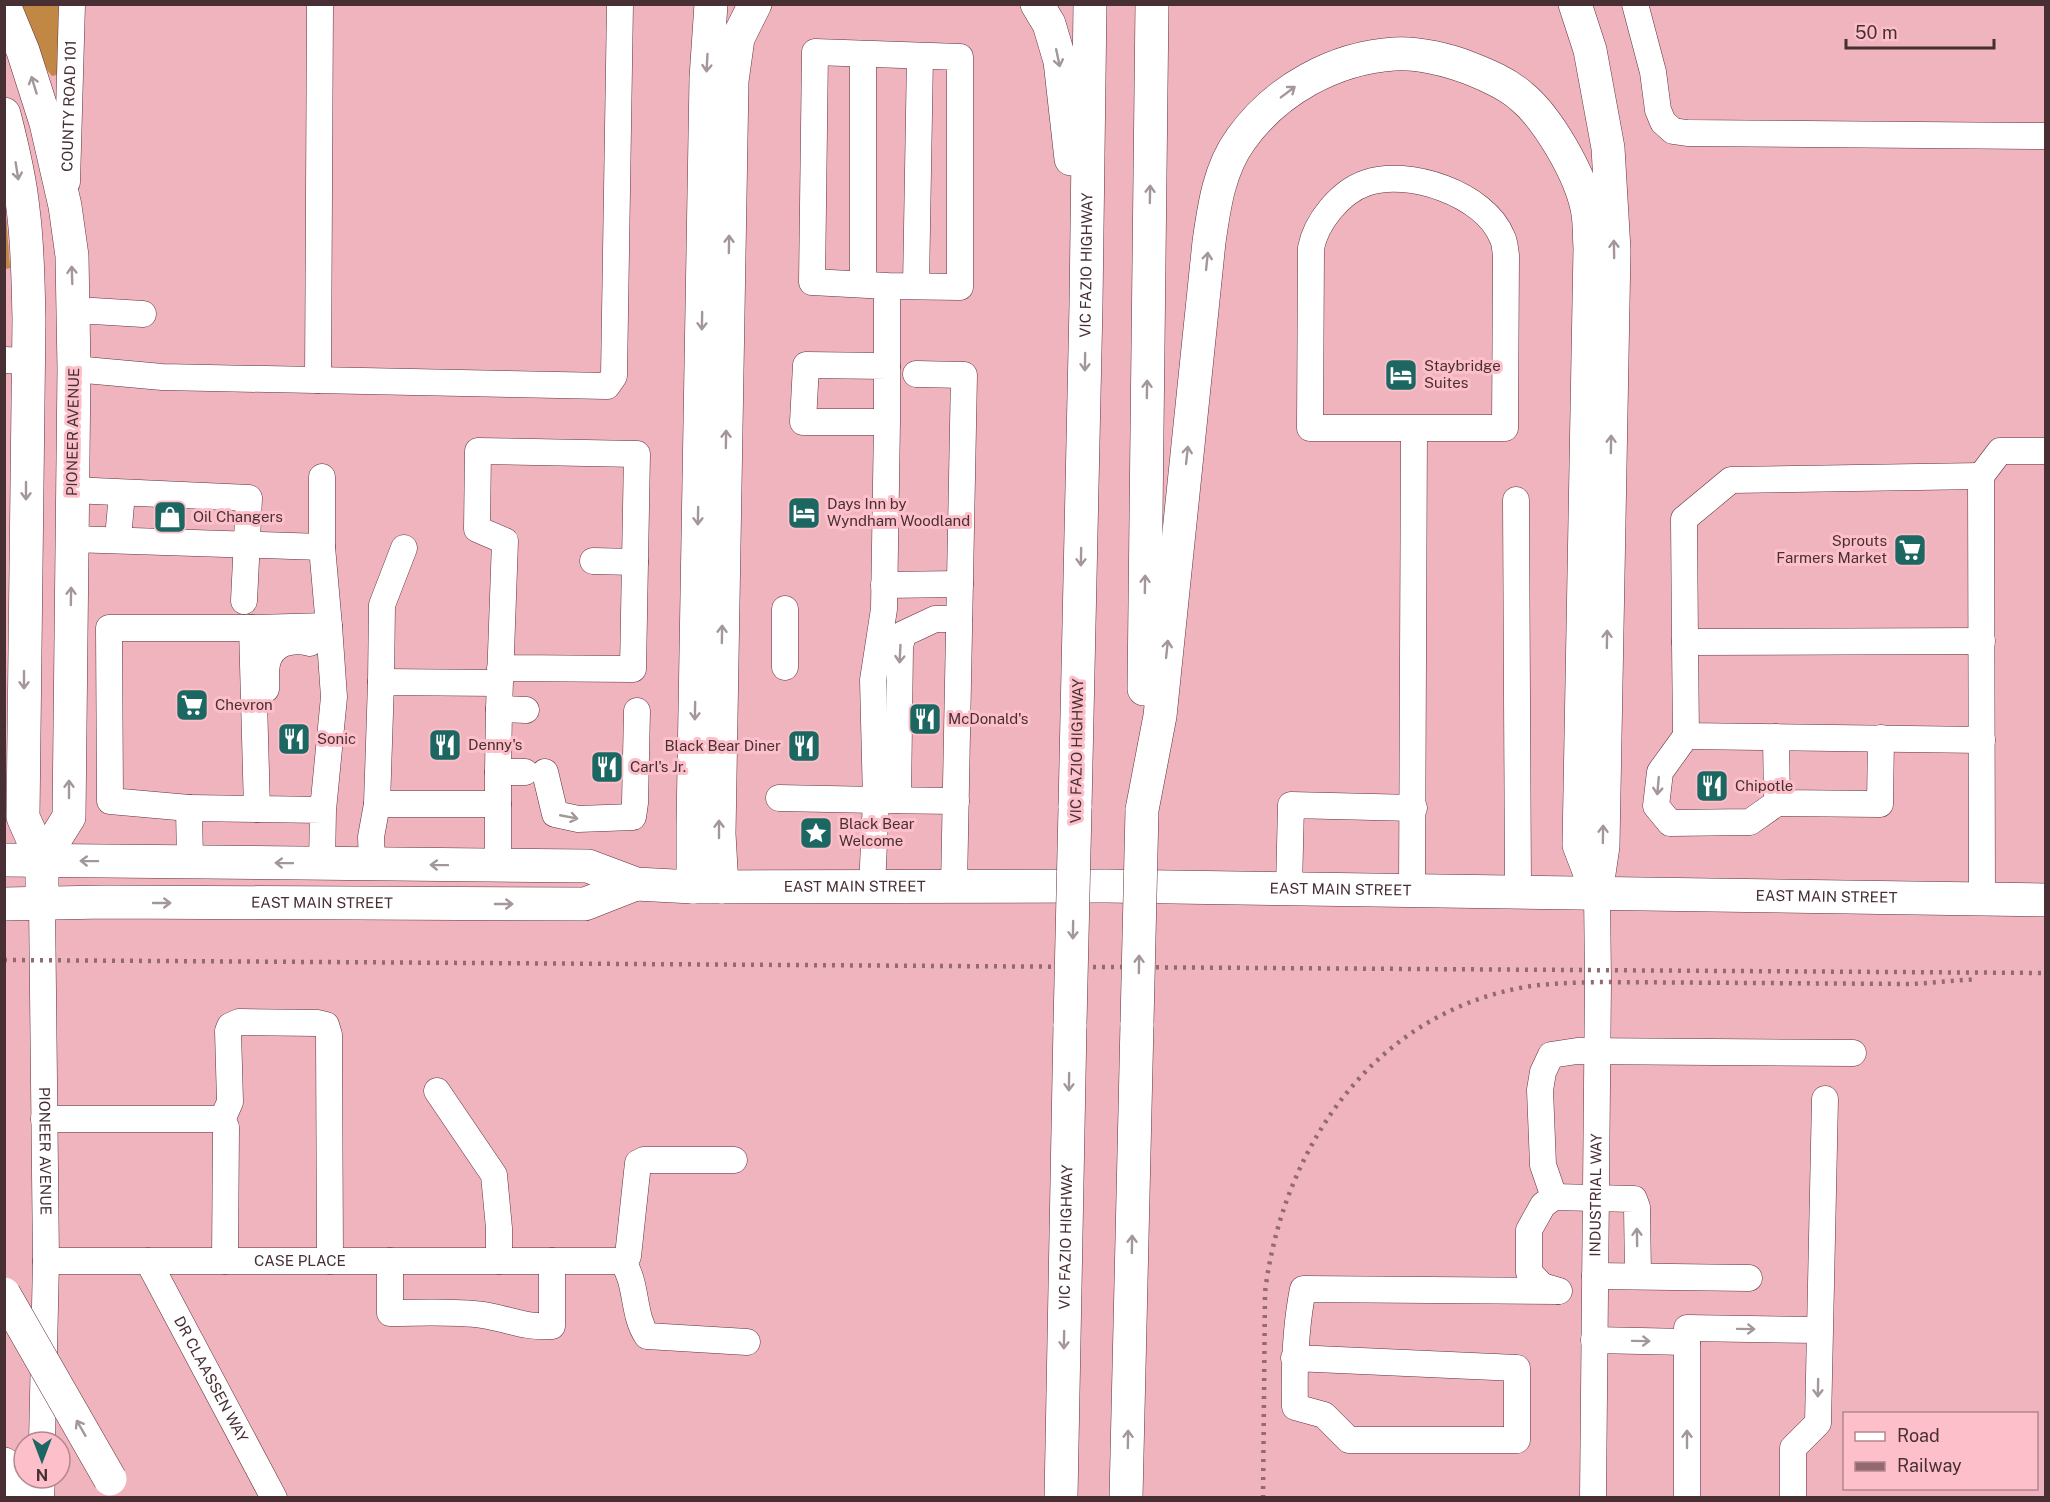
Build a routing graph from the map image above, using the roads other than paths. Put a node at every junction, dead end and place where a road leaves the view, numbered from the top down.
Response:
1 (72, 4) edge
2 (320, 4) edge
3 (620, 4) edge
4 (711, 4) edge
5 (755, 4) edge
6 (1037, 4) edge
7 (1090, 4) edge
8 (1152, 4) edge
9 (1575, 4) edge
10 (1635, 4) edge
11 (4, 5) edge
12 (863, 54) junction
13 (920, 56) junction
14 (4, 114) edge
15 (2046, 136) edge
16 (65, 206) junction
17 (875, 285) junction
18 (915, 286) junction
19 (1086, 303) junction
20 (74, 312) junction
21 (143, 314) dead end
22 (16, 361) edge
23 (887, 366) junction
24 (74, 369) junction
25 (916, 374) dead end
26 (318, 380) junction
27 (887, 422) junction
28 (26, 427) junction
29 (1414, 428) junction
30 (2046, 451) edge
31 (1981, 476) junction
32 (72, 477) junction
33 (322, 477) dead end
34 (122, 493) junction
35 (1516, 500) dead end
36 (71, 539) junction
37 (118, 539) junction
38 (246, 545) junction
39 (321, 548) junction
40 (404, 548) dead end
41 (593, 561) dead end
42 (635, 562) junction
43 (15, 567) edge
44 (960, 584) junction
45 (884, 585) junction
46 (244, 601) dead end
47 (785, 609) dead end
48 (959, 619) junction
49 (329, 626) junction
50 (252, 628) junction
51 (1982, 641) junction
52 (1684, 642) junction
53 (70, 654) junction
54 (109, 656) junction
55 (784, 667) dead end
56 (500, 676) junction
57 (381, 682) junction
58 (499, 709) junction
59 (526, 710) dead end
60 (637, 711) dead end
61 (331, 728) junction
62 (1686, 736) junction
63 (1776, 737) junction
64 (1881, 738) junction
65 (1982, 740) junction
66 (255, 741) junction
67 (498, 772) junction
68 (779, 798) dead end
69 (887, 800) junction
70 (956, 801) junction
71 (1777, 803) junction
72 (377, 804) junction
73 (498, 804) junction
74 (189, 808) junction
75 (1414, 808) junction
76 (257, 809) junction
77 (323, 810) junction
78 (1142, 810) junction
79 (4, 860) edge
80 (42, 860) junction
81 (190, 862) junction
82 (321, 864) junction
83 (372, 864) junction
84 (498, 866) junction
85 (636, 884) junction
86 (708, 887) junction
87 (872, 887) junction
88 (954, 887) junction
89 (1289, 888) junction
90 (1412, 890) junction
91 (1518, 891) junction
92 (1596, 892) junction
93 (1982, 898) junction
94 (2046, 900) edge
95 (42, 903) junction
96 (4, 904) edge
97 (378, 904) junction
98 (1597, 1052) junction
99 (1853, 1053) dead end
100 (436, 1091) dead end
101 (1825, 1099) dead end
102 (44, 1119) junction
103 (222, 1120) junction
104 (734, 1160) dead end
105 (1554, 1197) junction
106 (1596, 1197) junction
107 (46, 1261) junction
108 (148, 1261) junction
109 (225, 1261) junction
110 (330, 1261) junction
111 (390, 1261) junction
112 (499, 1261) junction
113 (552, 1261) junction
114 (622, 1261) junction
115 (1638, 1276) junction
116 (1749, 1278) dead end
117 (1595, 1284) junction
118 (1558, 1291) junction
119 (4, 1294) edge
120 (1819, 1330) junction
121 (1594, 1340) junction
122 (747, 1342) dead end
123 (1687, 1342) junction
124 (1294, 1358) junction
125 (42, 1430) edge
126 (4, 1464) edge
127 (115, 1488) edge
128 (24, 1497) edge
129 (274, 1497) edge
130 (1061, 1497) edge
131 (1126, 1497) edge
132 (1593, 1497) edge
133 (1687, 1497) edge
134 (1793, 1497) edge

1 - 16 street, COUNTY ROAD 101
2 - 26 street
3 - 26 street
4 -> 86 main road
86 -> 5 main road
6 -> 19 main road
7 - 19 main road, VIC FAZIO HIGHWAY
78 -> 8 main road
92 -> 9 main road
10 - 15 street
16 -> 11 main road, PIONEER AVENUE
12 - 13 street
12 - 17 street
12 - 17 street
13 - 18 street
13 - 18 street
14 -> 22 main road, PIONEER AVENUE
20 -> 16 main road, PIONEER AVENUE
17 - 18 street
17 - 23 street
19 -> 130 main road, VIC FAZIO HIGHWAY, bridge
20 - 21 street
20 - 24 main road, PIONEER AVENUE
22 - 28 main road, PIONEER AVENUE
22 - 32 main road
23 - 27 street
23 - 27 street
24 - 26 street
24 - 32 main road, PIONEER AVENUE
25 - 44 street
27 - 45 street
28 - 36 main road
28 -> 43 main road, PIONEER AVENUE
29 - 29 street
29 - 75 street
30 - 31 street
31 - 51 street
31 - 52 street
32 - 34 street
32 - 36 main road, PIONEER AVENUE
33 - 39 street
34 - 37 street
34 - 38 street
35 - 91 street
36 - 37 street
53 -> 36 main road, PIONEER AVENUE
37 - 38 street
38 - 39 street
38 - 46 street
39 - 49 street
40 - 57 street
41 - 42 street
42 - 56 street
42 - 56 street
43 -> 80 main road, PIONEER AVENUE
44 - 45 street
44 - 48 street
45 - 69 street
47 - 55 street
48 -> 69 street
48 - 70 street
49 - 50 street
49 - 61 street
50 - 54 street
50 - 66 street
51 - 52 street
51 - 65 street
52 - 62 street
53 - 54 street
80 -> 53 main road, PIONEER AVENUE
54 - 74 street
56 - 57 street
56 - 58 street
57 - 72 street
58 - 59 street
58 - 67 street
67 -> 60 street
61 - 66 street
61 - 77 street
62 - 63 street
62 -> 71 street
63 - 64 street
63 - 71 street
64 - 65 street
64 - 71 street
65 - 93 street
66 - 76 street
67 - 73 street
68 - 69 street
69 - 70 street
69 - 87 street
70 - 88 street
72 - 73 street
72 - 83 street
73 - 84 street
74 - 76 street
74 - 81 street
75 - 89 street
75 - 90 street
76 - 77 street
77 - 82 street
78 -> 92 main road
131 -> 78 main road, bridge
79 - 80 main road, EAST MAIN STREET
81 -> 80 main road, EAST MAIN STREET
80 - 95 main road, PIONEER AVENUE
82 -> 81 main road, EAST MAIN STREET
82 - 83 main road, EAST MAIN STREET
84 -> 83 main road, EAST MAIN STREET
84 - 85 main road, EAST MAIN STREET
84 - 97 main road
85 - 86 main road, EAST MAIN STREET
97 -> 85 main road, EAST MAIN STREET
86 - 87 main road, EAST MAIN STREET
87 - 88 main road, EAST MAIN STREET
88 - 89 main road, EAST MAIN STREET
89 - 90 main road, EAST MAIN STREET
90 - 91 main road, EAST MAIN STREET
91 - 92 main road, EAST MAIN STREET
92 - 93 main road, EAST MAIN STREET
92 - 98 street, INDUSTRIAL WAY
93 - 94 main road, EAST MAIN STREET
95 - 96 main road, EAST MAIN STREET
95 -> 97 main road, EAST MAIN STREET
95 - 102 street, PIONEER AVENUE
98 - 99 street
98 - 105 street
98 - 106 street, INDUSTRIAL WAY
100 - 112 street
101 - 120 street
102 - 103 street
102 - 107 street, PIONEER AVENUE
103 - 109 street
103 - 110 street
104 - 114 street
105 - 106 street
105 - 118 street
115 -> 106 street
106 - 117 street, INDUSTRIAL WAY
107 - 108 street, CASE PLACE
107 - 125 street, PIONEER AVENUE
108 - 109 street, CASE PLACE
108 - 129 street, DR CLAASSEN WAY
109 - 110 street, CASE PLACE
110 - 111 street, CASE PLACE
111 - 112 street, CASE PLACE
111 - 113 street
112 - 113 street, CASE PLACE
113 - 114 street, CASE PLACE
114 - 122 street
115 - 116 street
115 - 117 street
117 - 118 street
117 - 121 street, INDUSTRIAL WAY
118 - 124 street
127 -> 119 main road, bridge
123 -> 120 street
120 -> 134 street
121 -> 123 street
121 - 132 street, INDUSTRIAL WAY
133 -> 123 street
124 - 124 street
126 - 128 main road

